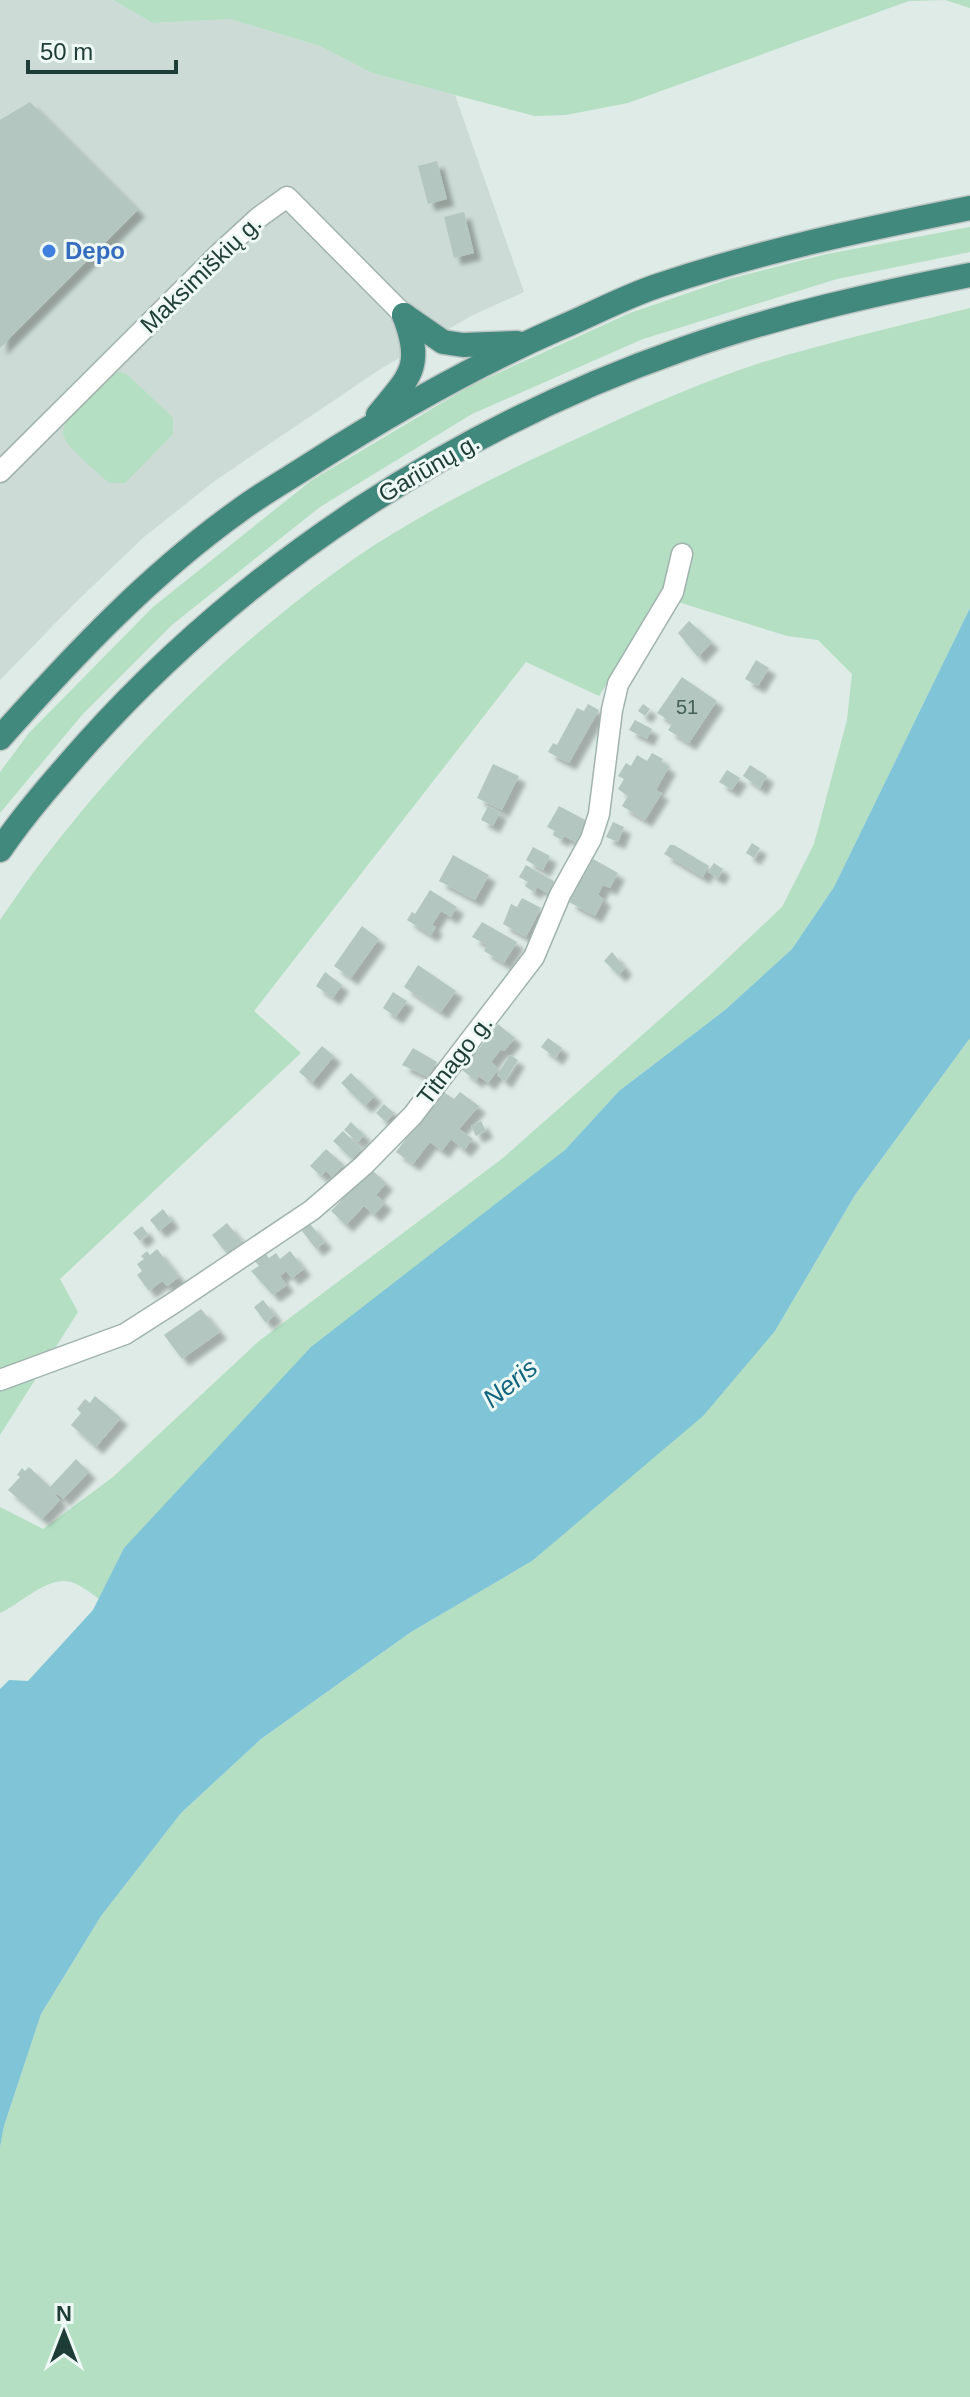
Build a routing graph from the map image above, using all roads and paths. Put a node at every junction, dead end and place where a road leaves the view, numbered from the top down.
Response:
1 (970, 208) edge
2 (970, 275) edge
3 (404, 315) junction
4 (528, 342) junction
5 (366, 429) junction
6 (0, 472) edge
7 (682, 554) dead end
8 (0, 738) edge
9 (0, 850) edge
10 (0, 1380) edge

1 - 4 highway
2 - 9 highway, Gariūnų g.
3 - 4 highway
3 - 5 highway
3 - 6 street, Maksimiškių g.
4 - 5 highway
5 - 8 highway
7 - 10 street, Titnago g.

